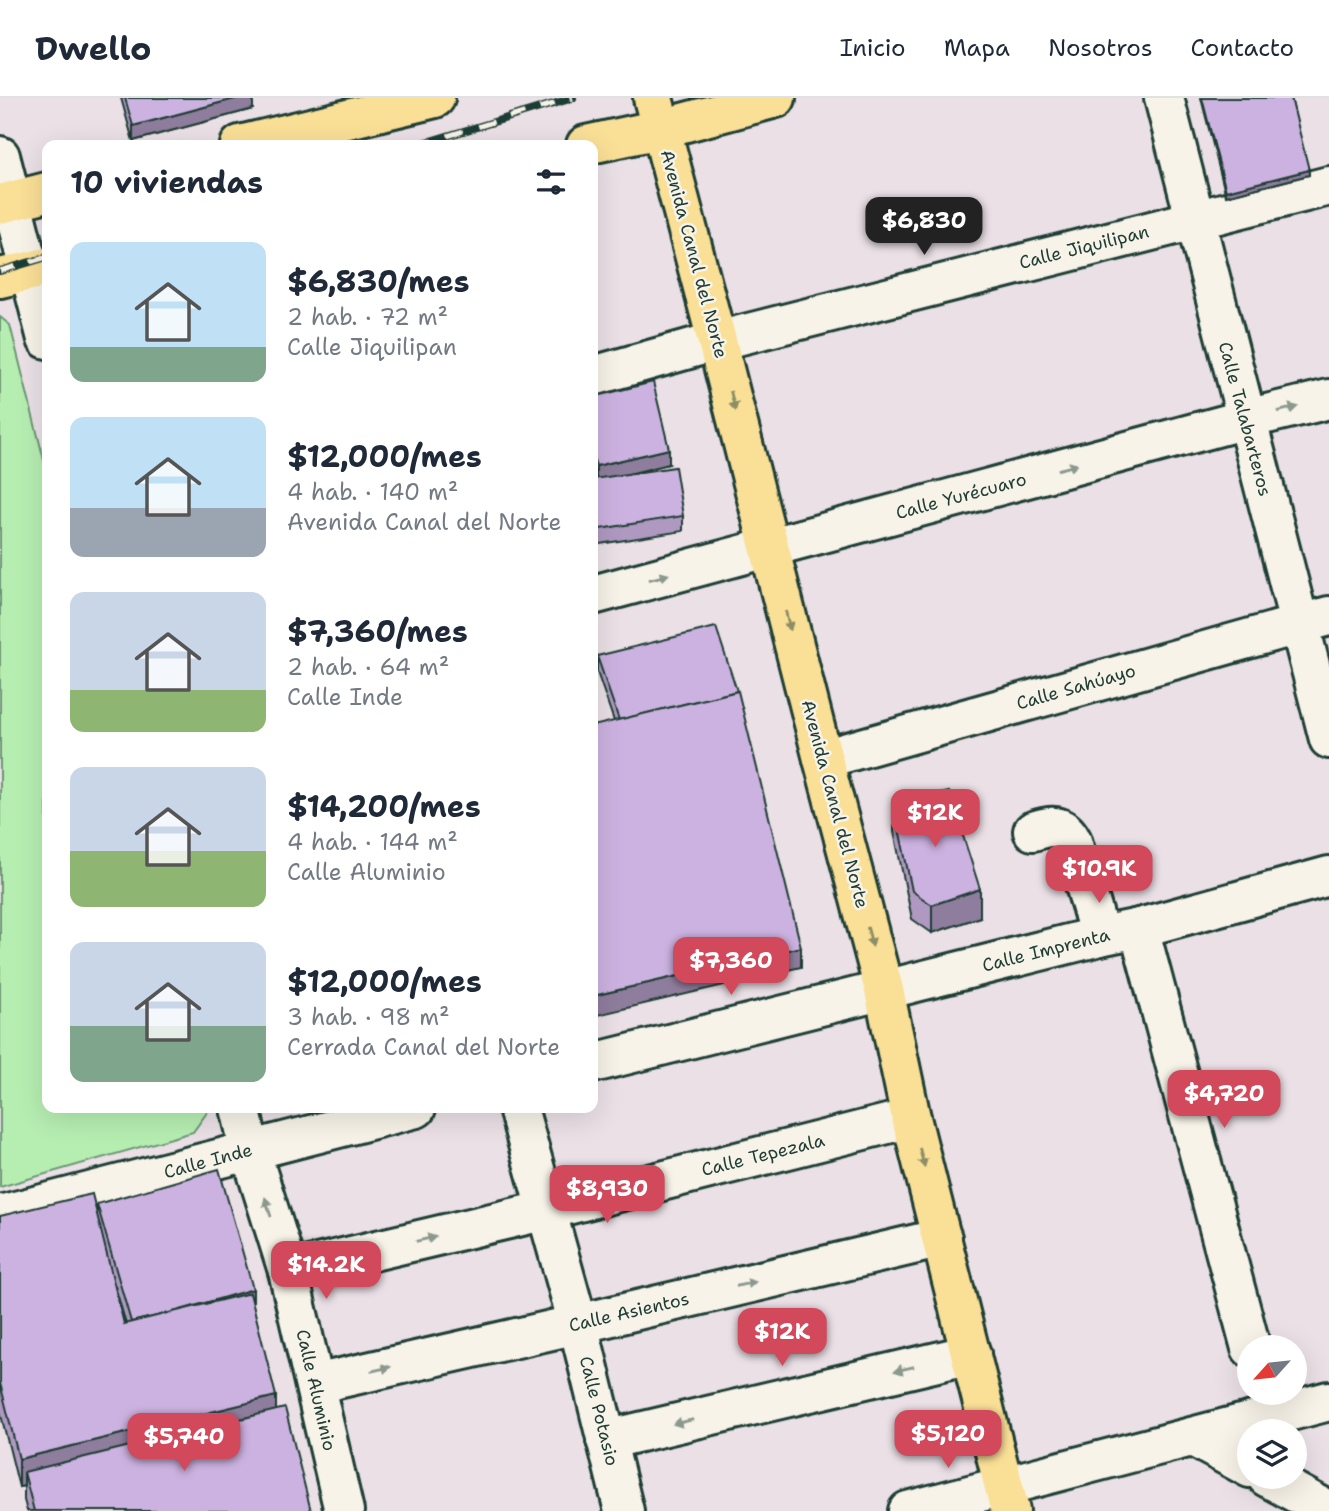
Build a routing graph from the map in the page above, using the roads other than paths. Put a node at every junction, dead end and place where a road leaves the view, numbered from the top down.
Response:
1 (436, 98) edge
2 (776, 98) edge
3 (1164, 98) edge
4 (657, 113) edge
5 (261, 140) edge
6 (597, 140) edge
7 (0, 156) edge
8 (1329, 186) edge
9 (20, 199) edge
10 (1194, 219) junction
11 (26, 272) edge
12 (42, 323) edge
13 (718, 341) junction
14 (598, 375) edge
15 (1329, 399) edge
16 (1246, 419) junction
17 (770, 547) junction
18 (598, 594) edge
19 (1314, 619) edge
20 (1329, 739) edge
21 (823, 759) junction
22 (1033, 831) dead end
23 (1329, 876) edge
24 (1139, 928) junction
25 (1100, 936) junction
26 (884, 990) junction
27 (598, 1062) edge
28 (241, 1113) edge
29 (396, 1113) edge
30 (519, 1113) edge
31 (911, 1118) junction
32 (250, 1150) junction
33 (547, 1210) junction
34 (0, 1215) edge
35 (942, 1238) junction
36 (288, 1271) junction
37 (578, 1324) junction
38 (1248, 1335) edge
39 (971, 1354) junction
40 (315, 1384) junction
41 (1329, 1401) edge
42 (1307, 1402) edge
43 (1267, 1405) edge
44 (1193, 1437) junction
45 (606, 1440) junction
46 (1237, 1461) edge
47 (1288, 1489) edge
48 (1007, 1498) edge
49 (344, 1511) edge
50 (624, 1511) edge
51 (908, 1511) edge
52 (1329, 1511) edge

1 - 5 main road
2 - 4 main road
3 - 10 street, Calle Talabarteros
4 - 6 main road
4 - 13 main road, Avenida Canal del Norte
7 - 9 street
8 - 10 street, Calle Jiquilipan
9 - 11 street
10 - 13 street, Calle Jiquilipan
10 - 16 street, Calle Talabarteros
11 - 12 street
13 - 14 street, Calle Jiquilipan
13 -> 17 main road, Avenida Canal del Norte
16 -> 15 street, Calle Yurécuaro
17 -> 16 street, Calle Yurécuaro
16 - 19 street, Calle Talabarteros
18 -> 17 street, Calle Yurécuaro
17 -> 21 main road, Avenida Canal del Norte
19 - 20 street, Calle Talabarteros
19 - 21 street, Calle Sahúayo
21 -> 26 main road, Avenida Canal del Norte
22 - 25 street
23 - 24 street, Calle Imprenta
24 - 25 street, Calle Imprenta
24 - 38 street
25 - 26 street, Calle Imprenta
26 - 27 street
26 - 31 main road, Avenida Canal del Norte
28 - 32 street, Calle Aluminio
29 - 32 street, Calle Inde
30 - 33 street, Calle Potasio
31 - 33 street, Calle Tepezala
31 -> 35 main road, Avenida Canal del Norte
32 - 34 street, Calle Inde
36 -> 32 street, Calle Aluminio
36 -> 33 street, Calle Tepezala
33 - 37 street, Calle Potasio
37 -> 35 street, Calle Asientos
35 - 39 main road, Avenida Canal del Norte
36 - 40 street, Calle Aluminio
40 -> 37 street, Calle Asientos
37 - 45 street, Calle Potasio
39 -> 45 street
39 - 48 main road, Avenida Canal del Norte
40 - 49 street, Calle Aluminio
41 - 42 street
43 - 44 street
44 - 46 street
44 - 48 street
45 - 50 street, Calle Potasio
47 - 52 street
48 - 51 street

